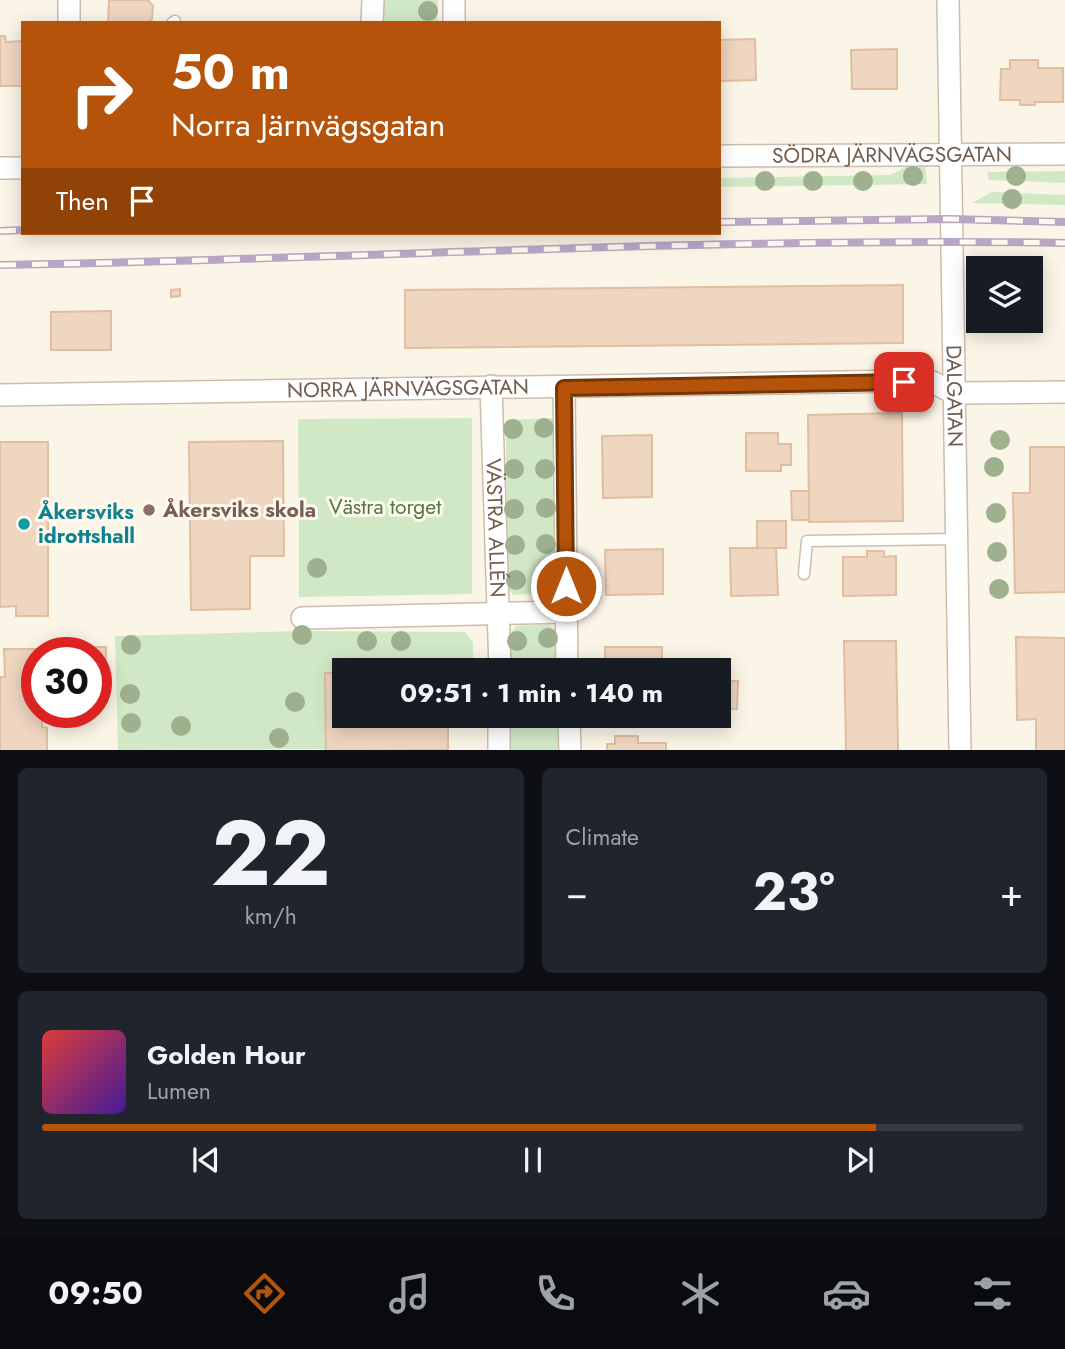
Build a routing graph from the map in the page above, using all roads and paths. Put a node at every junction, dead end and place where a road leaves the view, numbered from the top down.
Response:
1 (69, 0) edge
2 (373, 0) edge
3 (454, 0) edge
4 (948, 0) edge
5 (69, 21) edge
6 (372, 21) edge
7 (454, 21) edge
8 (950, 154) junction
9 (1065, 154) edge
10 (721, 156) edge
11 (0, 168) edge
12 (21, 168) edge
13 (491, 386) junction
14 (564, 388) junction
15 (1065, 392) edge
16 (954, 393) junction
17 (0, 395) edge
18 (958, 539) junction
19 (804, 574) dead end
20 (566, 612) junction
21 (500, 614) junction
22 (302, 618) dead end
23 (500, 658) edge
24 (567, 658) edge
25 (499, 728) edge
26 (569, 728) edge
27 (499, 750) edge
28 (570, 750) edge
29 (960, 750) edge

1 - 5 street
2 - 6 street
3 - 7 street
4 - 8 street, DALGATAN
8 - 9 street, SÖDRA JÄRNVÄGSGATAN
8 - 10 street, SÖDRA JÄRNVÄGSGATAN
8 - 16 street, DALGATAN
11 - 12 street
13 - 14 street, NORRA JÄRNVÄGSGATAN
13 - 17 street, NORRA JÄRNVÄGSGATAN
13 - 21 street, VÄSTRA ALLÉN
14 - 16 street, NORRA JÄRNVÄGSGATAN
14 - 20 street
15 - 16 street, NORRA JÄRNVÄGSGATAN
16 - 18 street, DALGATAN
18 - 19 lane
18 - 29 street, DALGATAN
20 - 21 street
20 - 24 street
21 - 22 street
21 - 23 street, VÄSTRA ALLÉN
25 - 27 street
26 - 28 street

